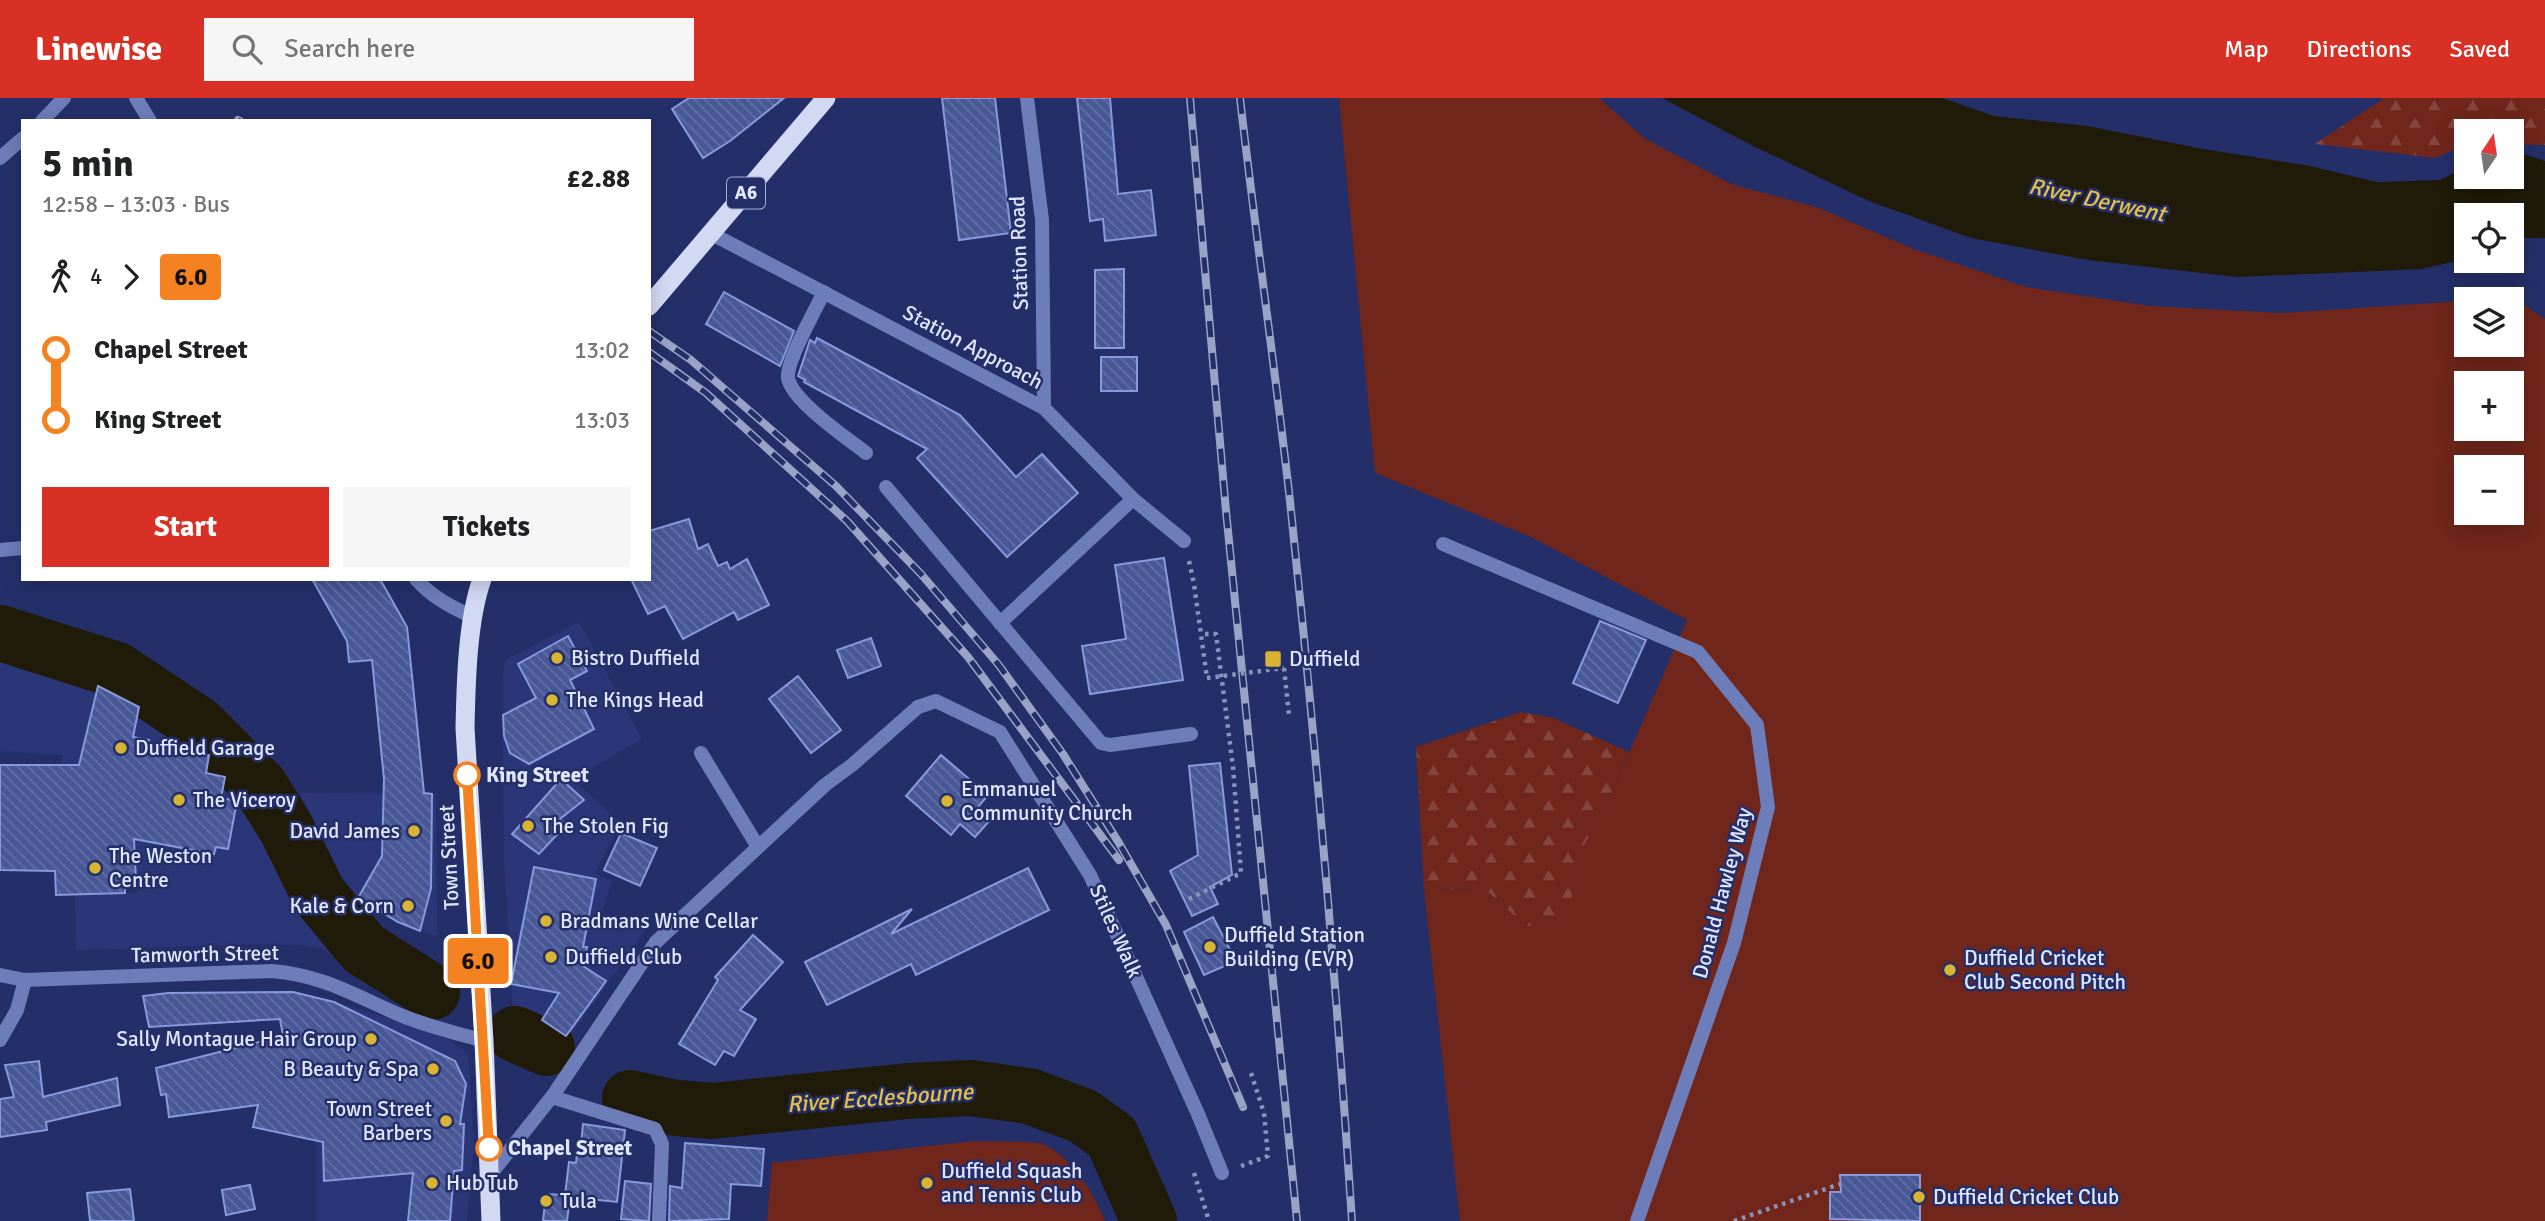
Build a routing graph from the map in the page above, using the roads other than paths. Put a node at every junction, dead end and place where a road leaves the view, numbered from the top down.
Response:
1 (64, 98) edge
2 (136, 98) edge
3 (826, 98) edge
4 (1027, 98) edge
5 (44, 119) edge
6 (149, 119) edge
7 (21, 140) edge
8 (0, 158) edge
9 (712, 234) junction
10 (824, 292) junction
11 (651, 304) edge
12 (1044, 408) junction
13 (866, 453) dead end
14 (886, 487) dead end
15 (1133, 499) junction
16 (1184, 541) road end
17 (1443, 544) dead end
18 (21, 548) edge
19 (0, 550) edge
20 (418, 581) edge
21 (482, 581) edge
22 (473, 617) junction
23 (1000, 623) junction
24 (1191, 734) dead end
25 (701, 753) dead end
26 (758, 847) junction
27 (0, 975) edge
28 (25, 980) junction
29 (483, 1037) junction
30 (0, 1040) edge
31 (553, 1095) junction
32 (1222, 1173) road end
33 (490, 1175) junction
34 (491, 1221) edge
35 (659, 1221) edge
36 (1637, 1221) edge

1 - 5 street
2 - 6 street
3 - 9 highway, A6
4 - 12 street, Station Road
7 - 8 street
9 - 10 street, Station Approach
9 - 11 highway, A6
10 - 12 street, Station Approach
10 - 13 street
12 - 15 street, Station Approach
14 - 23 street
15 - 16 street, Station Approach
15 - 23 street
17 - 36 street, Donald Hawley Way
18 - 19 street
20 - 22 street
21 - 22 highway, Town Street
22 - 29 highway, Town Street
23 - 24 street
25 - 26 street
26 - 31 street
26 - 32 street
27 - 28 street, Tamworth Street
28 - 29 street, Tamworth Street
28 - 30 street
29 - 33 highway
31 - 33 street
31 - 35 street
33 - 34 highway

